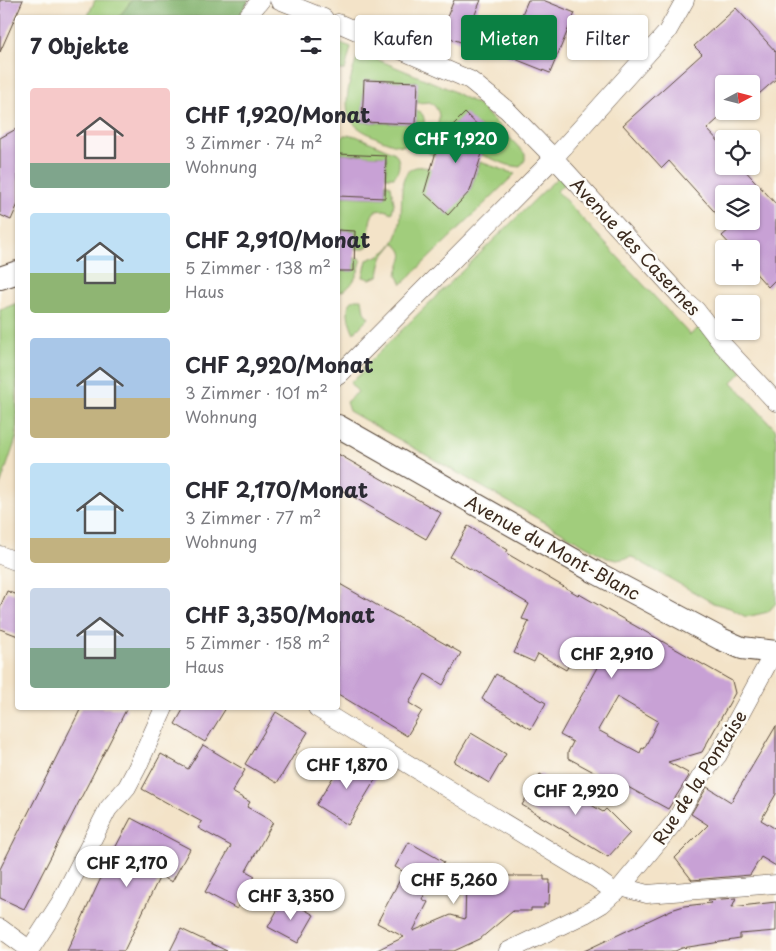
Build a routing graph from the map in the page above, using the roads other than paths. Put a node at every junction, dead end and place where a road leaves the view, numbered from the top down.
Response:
1 (261, 0) edge
2 (279, 0) edge
3 (685, 0) edge
4 (248, 15) edge
5 (316, 15) edge
6 (340, 24) edge
7 (554, 158) junction
8 (15, 273) edge
9 (0, 278) edge
10 (340, 374) edge
11 (776, 402) edge
12 (340, 427) edge
13 (0, 555) edge
14 (15, 561) edge
15 (775, 651) edge
16 (163, 710) edge
17 (320, 710) edge
18 (776, 884) edge
19 (619, 890) junction
20 (0, 928) edge
21 (30, 950) edge
22 (508, 951) edge

1 - 4 street
2 - 5 street
3 - 7 street
6 - 7 street, Avenue des Casernes
7 - 10 street
7 - 11 street, Avenue des Casernes
8 - 9 main road
12 - 15 main road, Avenue du Mont-Blanc
13 - 14 street
15 - 19 street, Rue de la Pontaise
16 - 21 street
17 - 19 street
18 - 19 street
19 - 22 street, Rue de la Pontaise
20 - 21 street

